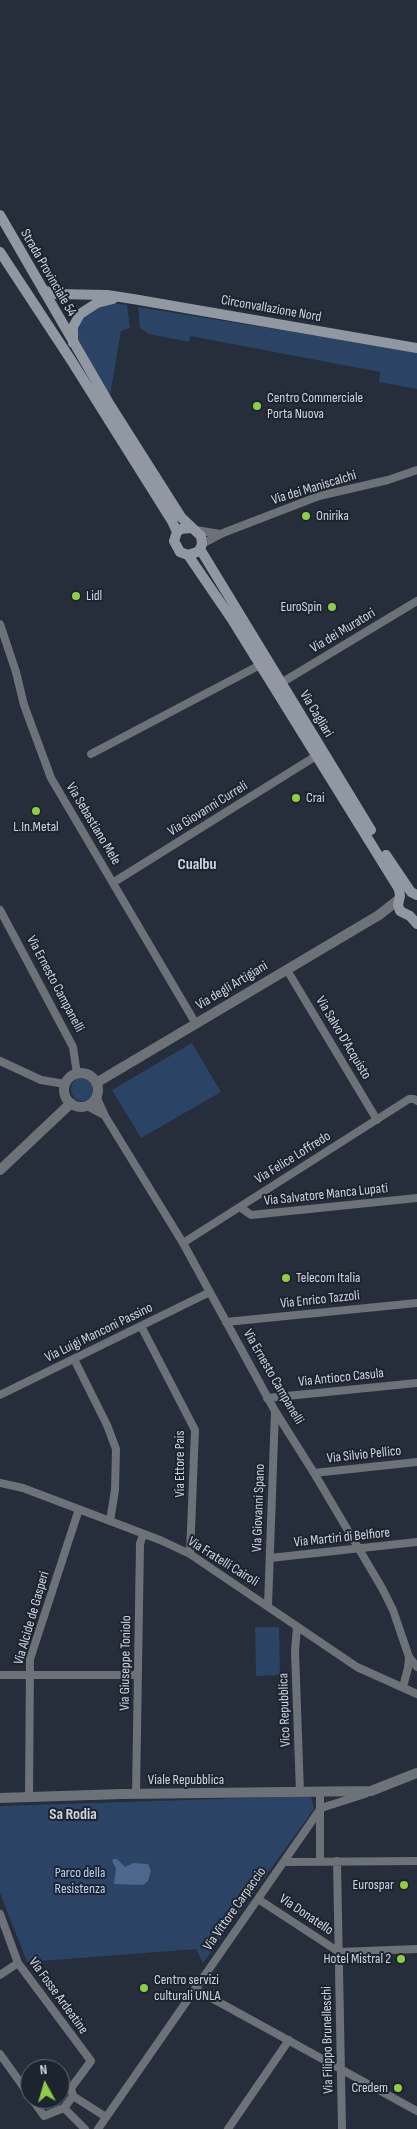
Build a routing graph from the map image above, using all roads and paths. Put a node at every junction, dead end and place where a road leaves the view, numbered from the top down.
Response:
1 (0, 215) edge
2 (3, 256) edge
3 (42, 290) junction
4 (120, 298) junction
5 (73, 344) junction
6 (417, 348) edge
7 (76, 357) junction
8 (417, 470) edge
9 (193, 529) junction
10 (177, 532) junction
11 (220, 534) junction
12 (201, 546) junction
13 (188, 555) junction
14 (417, 601) edge
15 (0, 624) edge
16 (260, 665) junction
17 (281, 683) junction
18 (91, 754) dead end
19 (316, 756) junction
20 (114, 882) junction
21 (414, 893) edge
22 (399, 898) junction
23 (0, 910) edge
24 (383, 913) junction
25 (410, 914) edge
26 (417, 924) edge
27 (287, 970) junction
28 (196, 1024) junction
29 (0, 1061) edge
30 (77, 1074) junction
31 (96, 1083) junction
32 (65, 1084) junction
33 (96, 1096) junction
34 (417, 1101) edge
35 (71, 1104) junction
36 (87, 1106) junction
37 (105, 1116) junction
38 (377, 1120) junction
39 (0, 1170) edge
40 (417, 1198) edge
41 (240, 1207) junction
42 (183, 1243) junction
43 (210, 1292) junction
44 (417, 1302) edge
45 (226, 1322) junction
46 (141, 1326) junction
47 (74, 1359) junction
48 (417, 1382) edge
49 (0, 1395) edge
50 (267, 1398) junction
51 (275, 1411) junction
52 (417, 1462) edge
53 (314, 1473) junction
54 (0, 1483) edge
55 (79, 1509) junction
56 (110, 1521) junction
57 (144, 1534) junction
58 (417, 1542) edge
59 (359, 1548) junction
60 (190, 1554) junction
61 (270, 1558) junction
62 (268, 1606) junction
63 (297, 1628) junction
64 (409, 1657) junction
65 (417, 1667) edge
66 (28, 1674) junction
67 (0, 1675) edge
68 (138, 1675) junction
69 (403, 1687) junction
70 (417, 1694) edge
71 (417, 1773) edge
72 (320, 1791) junction
73 (371, 1791) junction
74 (300, 1792) junction
75 (136, 1794) junction
76 (29, 1797) junction
77 (0, 1798) edge
78 (321, 1808) junction
79 (308, 1827) junction
80 (320, 1830) junction
81 (417, 1861) edge
82 (284, 1862) junction
83 (320, 1862) junction
84 (337, 1862) junction
85 (258, 1899) junction
86 (0, 1914) edge
87 (417, 1949) edge
88 (339, 1952) junction
89 (18, 1963) junction
90 (0, 1975) edge
91 (195, 1989) junction
92 (289, 2040) junction
93 (0, 2054) edge
94 (340, 2068) junction
95 (20, 2082) edge
96 (73, 2096) junction
97 (70, 2100) edge
98 (39, 2109) edge
99 (62, 2109) edge
100 (65, 2109) edge
101 (417, 2111) edge
102 (106, 2117) junction
103 (85, 2129) edge
104 (98, 2129) edge
105 (228, 2129) edge
106 (342, 2129) edge

1 - 3 main road, Strada Provinciale 54
2 - 7 main road
3 - 4 main road, Circonvallazione Nord
3 - 5 main road, Strada Provinciale 54
4 - 5 main road, Circonvallazione Nord
4 - 6 main road, Circonvallazione Nord
5 - 7 main road, Strada Provinciale 54
7 - 9 main road, Via Cagliari
7 - 10 main road, Via Cagliari
8 - 11 street, Via dei Maniscalchi
9 - 10 main road
9 - 11 street
9 - 12 main road, Via Cagliari
10 - 13 main road, Via Cagliari
11 - 12 street, Via dei Maniscalchi
12 - 13 main road
12 - 17 main road, Via Cagliari
13 - 16 main road, Via Cagliari
14 - 17 street, Via dei Muratori
15 - 20 street, Via Sebastiano Mele
16 - 18 street
16 - 19 main road, Via Cagliari
17 - 21 main road, Via Cagliari
19 - 20 street, Via Giovanni Curreli
19 - 22 main road, Via Cagliari
20 - 28 street, Via Sebastiano Mele
21 - 22 main road, Via Cagliari
22 - 24 street, Via degli Artigiani
22 - 25 main road, Via Cagliari
23 - 30 street, Via Ernesto Campanelli
24 - 25 street
24 - 27 street, Via degli Artigiani
25 - 26 main road, Via Cagliari
27 - 28 street, Via degli Artigiani
27 - 38 street, Via Salvo D'Acquisto
28 - 31 street, Via degli Artigiani
29 - 32 street
30 - 31 street
30 - 32 street
31 - 33 street, Via Ernesto Campanelli
32 - 35 street
33 - 36 street
33 - 37 street, Via Ernesto Campanelli
34 - 38 street, Via Felice Loffredo
35 - 36 street, Via Ernesto Campanelli
35 - 39 street
36 - 37 street, Via Ernesto Campanelli
37 - 42 street, Via Ernesto Campanelli
38 - 41 street, Via Felice Loffredo
40 - 41 street, Via Salvatore Manca Lupati
41 - 42 street, Via Felice Loffredo
42 - 43 street, Via Ernesto Campanelli
43 - 45 street, Via Ernesto Campanelli
43 - 46 street, Via Luigi Manconi Passino
44 - 45 street, Via Enrico Tazzoli
45 - 50 street, Via Ernesto Campanelli
46 - 47 street, Via Luigi Manconi Passino
46 - 60 street, Via Ettore Pais
47 - 49 street, Via Luigi Manconi Passino
47 - 56 street
48 - 50 street, Via Antioco Casula
50 - 51 street, Via Ernesto Campanelli
51 - 53 street, Via Ernesto Campanelli
51 - 61 street, Via Giovanni Spano
52 - 53 street, Via Silvio Pellico
53 - 59 street, Via Ernesto Campanelli
54 - 55 street, Via Fratelli Cairoli
55 - 56 street, Via Fratelli Cairoli
55 - 66 street, Via Alcide de Gasperi
56 - 57 street, Via Fratelli Cairoli
57 - 60 street, Via Fratelli Cairoli
57 - 68 street, Via Giuseppe Toniolo
58 - 59 street, Via Martiri di Belfiore
59 - 61 street, Via Martiri di Belfiore
59 - 64 street, Via Ernesto Campanelli
60 - 62 street, Via Fratelli Cairoli
61 - 62 street, Via Giovanni Spano
62 - 63 street, Via Fratelli Cairoli
63 - 69 street, Via Fratelli Cairoli
63 - 74 street, Vico Repubblica
64 - 65 street, Via Ernesto Campanelli
64 - 69 street, Via Ernesto Campanelli
66 - 67 street
66 - 68 street
66 - 76 street, Via Alcide de Gasperi
68 - 75 street, Via Giuseppe Toniolo
69 - 70 street, Via Fratelli Cairoli
71 - 73 street, Viale Repubblica
72 - 73 street, Viale Repubblica
72 - 74 street, Viale Repubblica
72 - 78 street
73 - 78 street, Viale Repubblica
74 - 75 street, Viale Repubblica
75 - 76 street, Viale Repubblica
76 - 77 street, Viale Repubblica
78 - 79 street, Via Vittore Carpaccio
78 - 80 street
79 - 80 street
79 - 82 street, Via Vittore Carpaccio
80 - 83 street
81 - 84 street
82 - 83 street
82 - 85 street, Via Vittore Carpaccio
83 - 84 street
84 - 88 street, Via Filippo Brunelleschi
85 - 88 street, Via Donatello
85 - 91 street, Via Vittore Carpaccio
86 - 89 street, Via Fosse Ardeatine
87 - 88 street
88 - 94 street, Via Filippo Brunelleschi
89 - 90 street
89 - 96 street, Via Fosse Ardeatine
91 - 92 street
91 - 102 street, Via Vittore Carpaccio
92 - 94 street
92 - 105 street
93 - 95 street
94 - 101 street
94 - 106 street, Via Filippo Brunelleschi
96 - 97 street
96 - 102 street
98 - 99 street
100 - 103 street
102 - 104 street, Via Vittore Carpaccio

